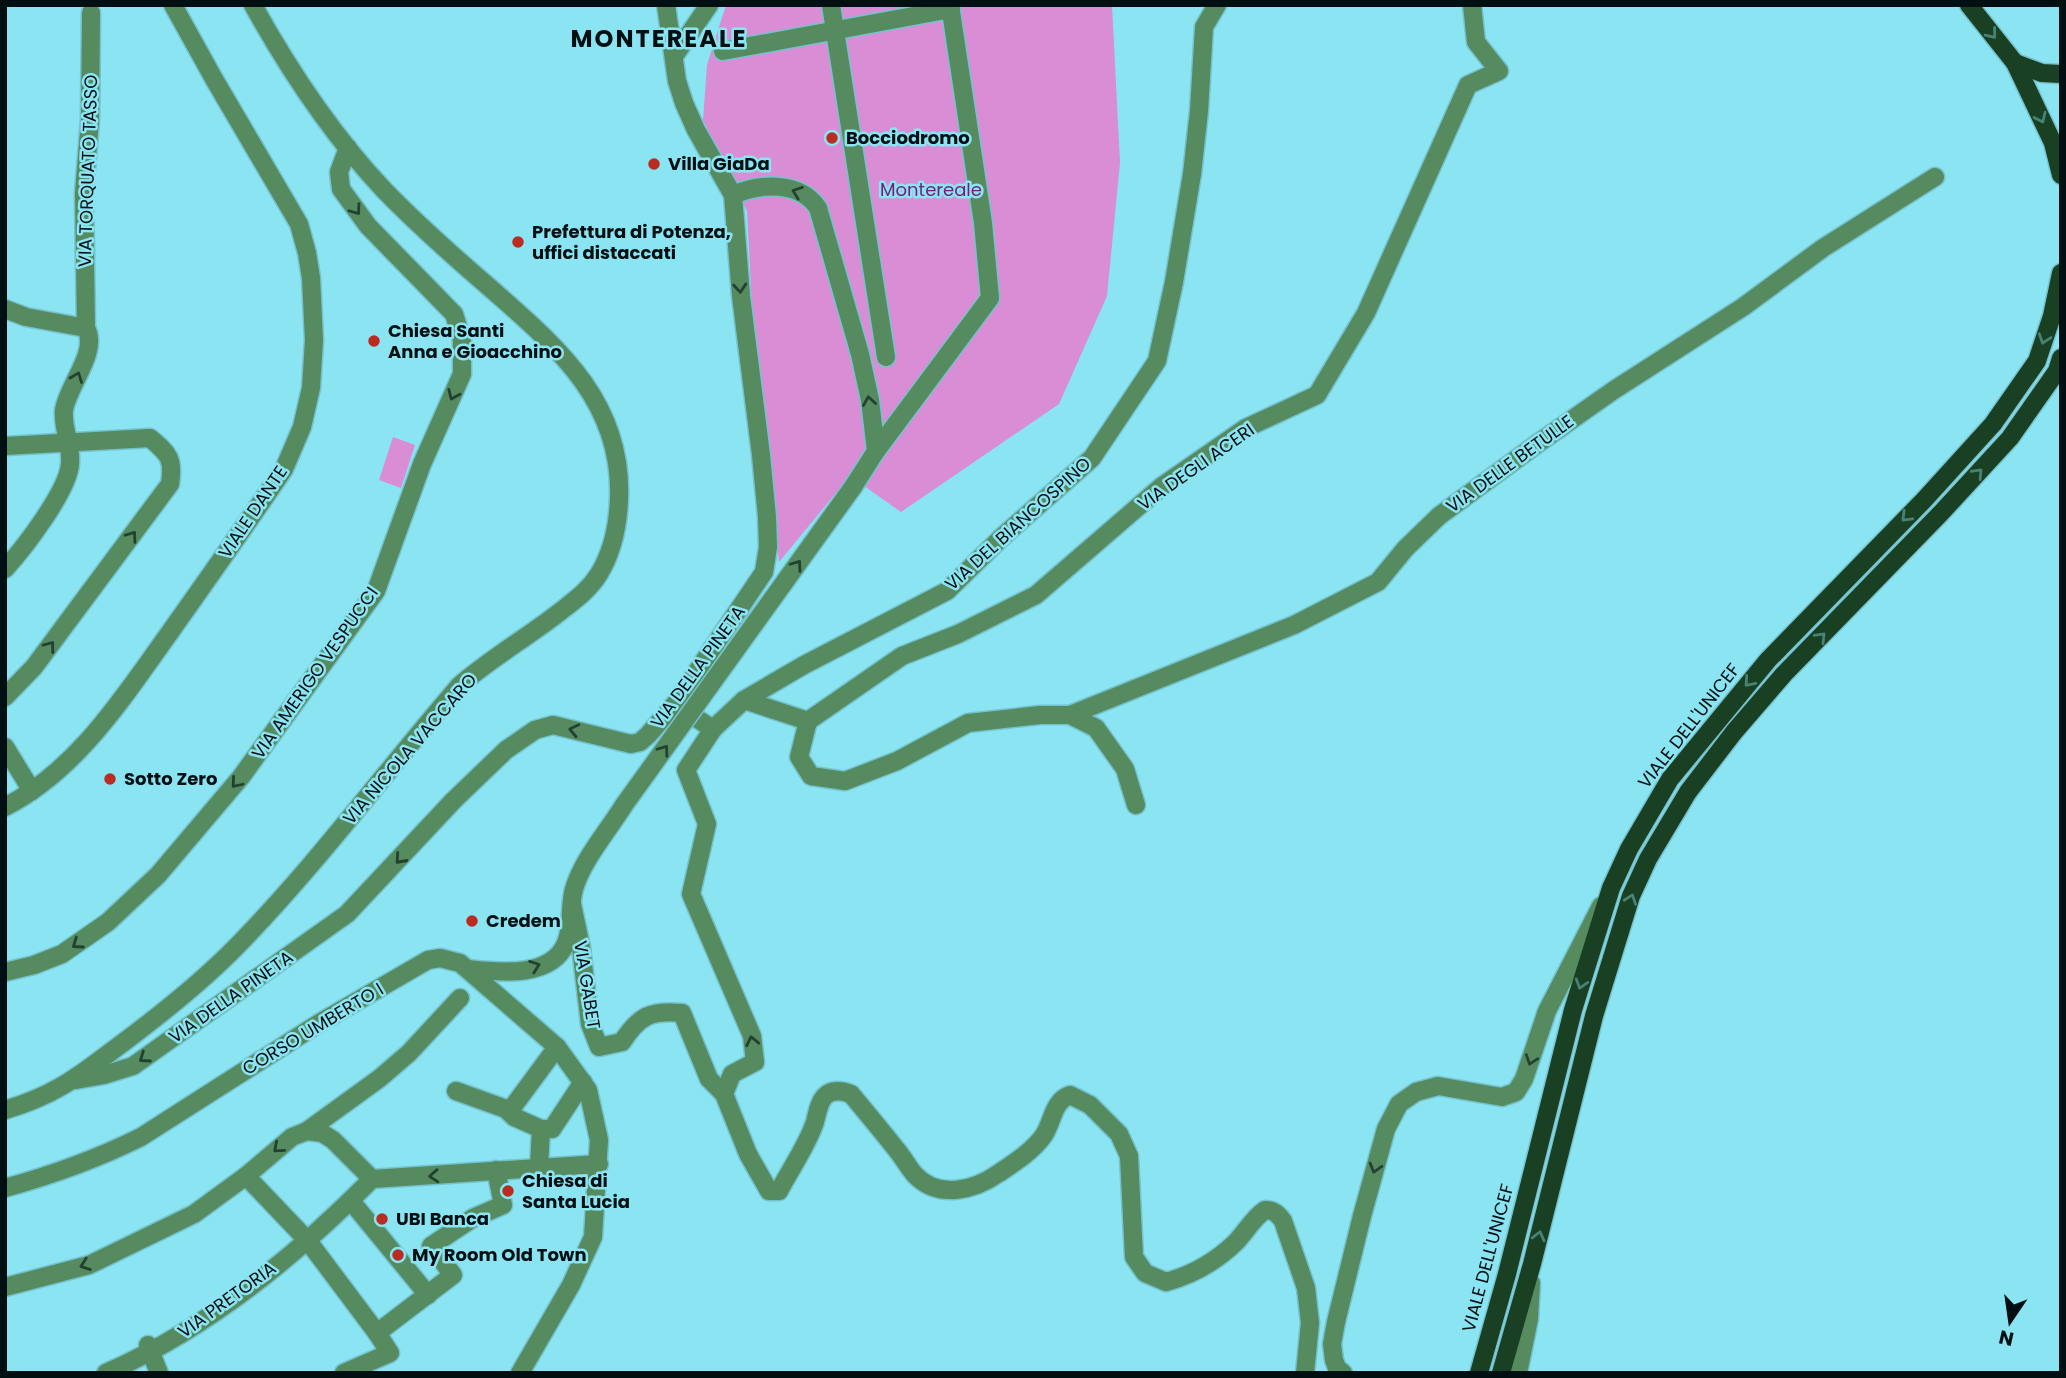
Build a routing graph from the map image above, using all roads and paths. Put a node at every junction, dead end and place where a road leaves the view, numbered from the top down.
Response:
1 (173, 5) edge
2 (253, 5) edge
3 (666, 5) edge
4 (709, 5) edge
5 (831, 5) edge
6 (1217, 5) edge
7 (1472, 5) edge
8 (1969, 5) edge
9 (951, 7) edge
10 (91, 13) dead end
11 (836, 30) junction
12 (723, 51) dead end
13 (675, 55) junction
14 (2015, 63) junction
15 (2061, 74) edge
16 (348, 148) junction
17 (2061, 175) edge
18 (1935, 177) dead end
19 (733, 195) junction
20 (2061, 272) edge
21 (5, 309) edge
22 (86, 328) junction
23 (886, 357) dead end
24 (2061, 358) edge
25 (69, 442) junction
26 (5, 446) edge
27 (876, 451) junction
28 (5, 569) edge
29 (5, 697) edge
30 (744, 700) junction
31 (675, 704) junction
32 (1070, 716) junction
33 (808, 722) junction
34 (713, 729) junction
35 (5, 747) edge
36 (32, 791) junction
37 (1136, 806) dead end
38 (5, 807) edge
39 (1611, 888) junction
40 (572, 904) junction
41 (468, 969) junction
42 (5, 972) edge
43 (460, 998) dead end
44 (557, 1047) junction
45 (75, 1080) junction
46 (586, 1086) junction
47 (456, 1091) dead end
48 (724, 1094) junction
49 (5, 1110) edge
50 (509, 1112) junction
51 (541, 1129) junction
52 (307, 1130) junction
53 (599, 1164) junction
54 (539, 1167) junction
55 (496, 1170) junction
56 (246, 1176) junction
57 (372, 1179) junction
58 (5, 1188) edge
59 (351, 1201) junction
60 (308, 1241) junction
61 (1532, 1264) junction
62 (5, 1287) edge
63 (428, 1296) junction
64 (377, 1333) junction
65 (149, 1349) junction
66 (347, 1371) edge
67 (1337, 1371) edge
68 (106, 1373) edge
69 (159, 1373) edge
70 (520, 1373) edge
71 (1305, 1373) edge
72 (1479, 1373) edge
73 (1502, 1373) edge
74 (1518, 1373) edge

1 - 36 street, VIALE DANTE
2 - 16 street, VIA NICOLA VACCARO
3 - 13 street
4 - 13 street
5 - 11 street
6 - 30 street, VIA DEL BIANCOSPINO
7 - 33 street, VIA DEGLI ACERI
8 -> 14 main road
9 - 11 street
9 - 27 street
10 - 22 street, VIA TORQUATO TASSO
11 - 12 street
11 - 23 street
13 - 19 street
14 - 15 main road
14 -> 17 main road
16 -> 42 street, VIA AMERIGO VESPUCCI
16 - 45 street, VIA NICOLA VACCARO
18 - 32 street, VIA DELLE BETULLE
27 -> 19 street
19 -> 31 street, VIA DELLA PINETA
20 -> 39 main road, VIALE DELL'UNICEF
21 - 22 street
25 -> 22 street, VIA TORQUATO TASSO
61 -> 24 main road
25 - 26 street
25 - 28 street, VIA TORQUATO TASSO
29 -> 25 street
40 -> 27 street, bridge
30 - 33 street
30 - 34 street, VIA DEL BIANCOSPINO
31 - 34 street
31 -> 45 street, VIA DELLA PINETA
32 - 33 street, VIA DELLE BETULLE
32 - 37 street, VIA DELLE BETULLE
48 -> 34 street, VIA DEL BIANCOSPINO
35 - 36 street
36 - 38 street, VIALE DANTE
39 -> 67 street
39 -> 72 main road, VIALE DELL'UNICEF
41 -> 40 street
40 - 48 street, VIA GABET
41 - 44 street, CORSO UMBERTO I
41 - 58 street, CORSO UMBERTO I
43 - 52 street
44 - 46 street, CORSO UMBERTO I
44 - 50 street
45 - 49 street, VIA NICOLA VACCARO
46 - 51 street
46 - 53 street
47 - 50 street
48 - 71 street
50 - 51 street
51 - 54 street
52 -> 56 street
52 - 57 street
53 - 54 street
53 - 70 street
54 - 55 street
55 -> 57 street
55 - 63 street
56 - 60 street
56 -> 62 street
57 - 59 street, VIA PRETORIA
59 - 60 street, VIA PRETORIA
59 - 63 street
60 - 64 street
60 - 65 street, VIA PRETORIA
61 - 73 main road
61 - 74 street
63 - 64 street
64 - 66 street
65 - 68 street, VIA PRETORIA
65 - 69 street

